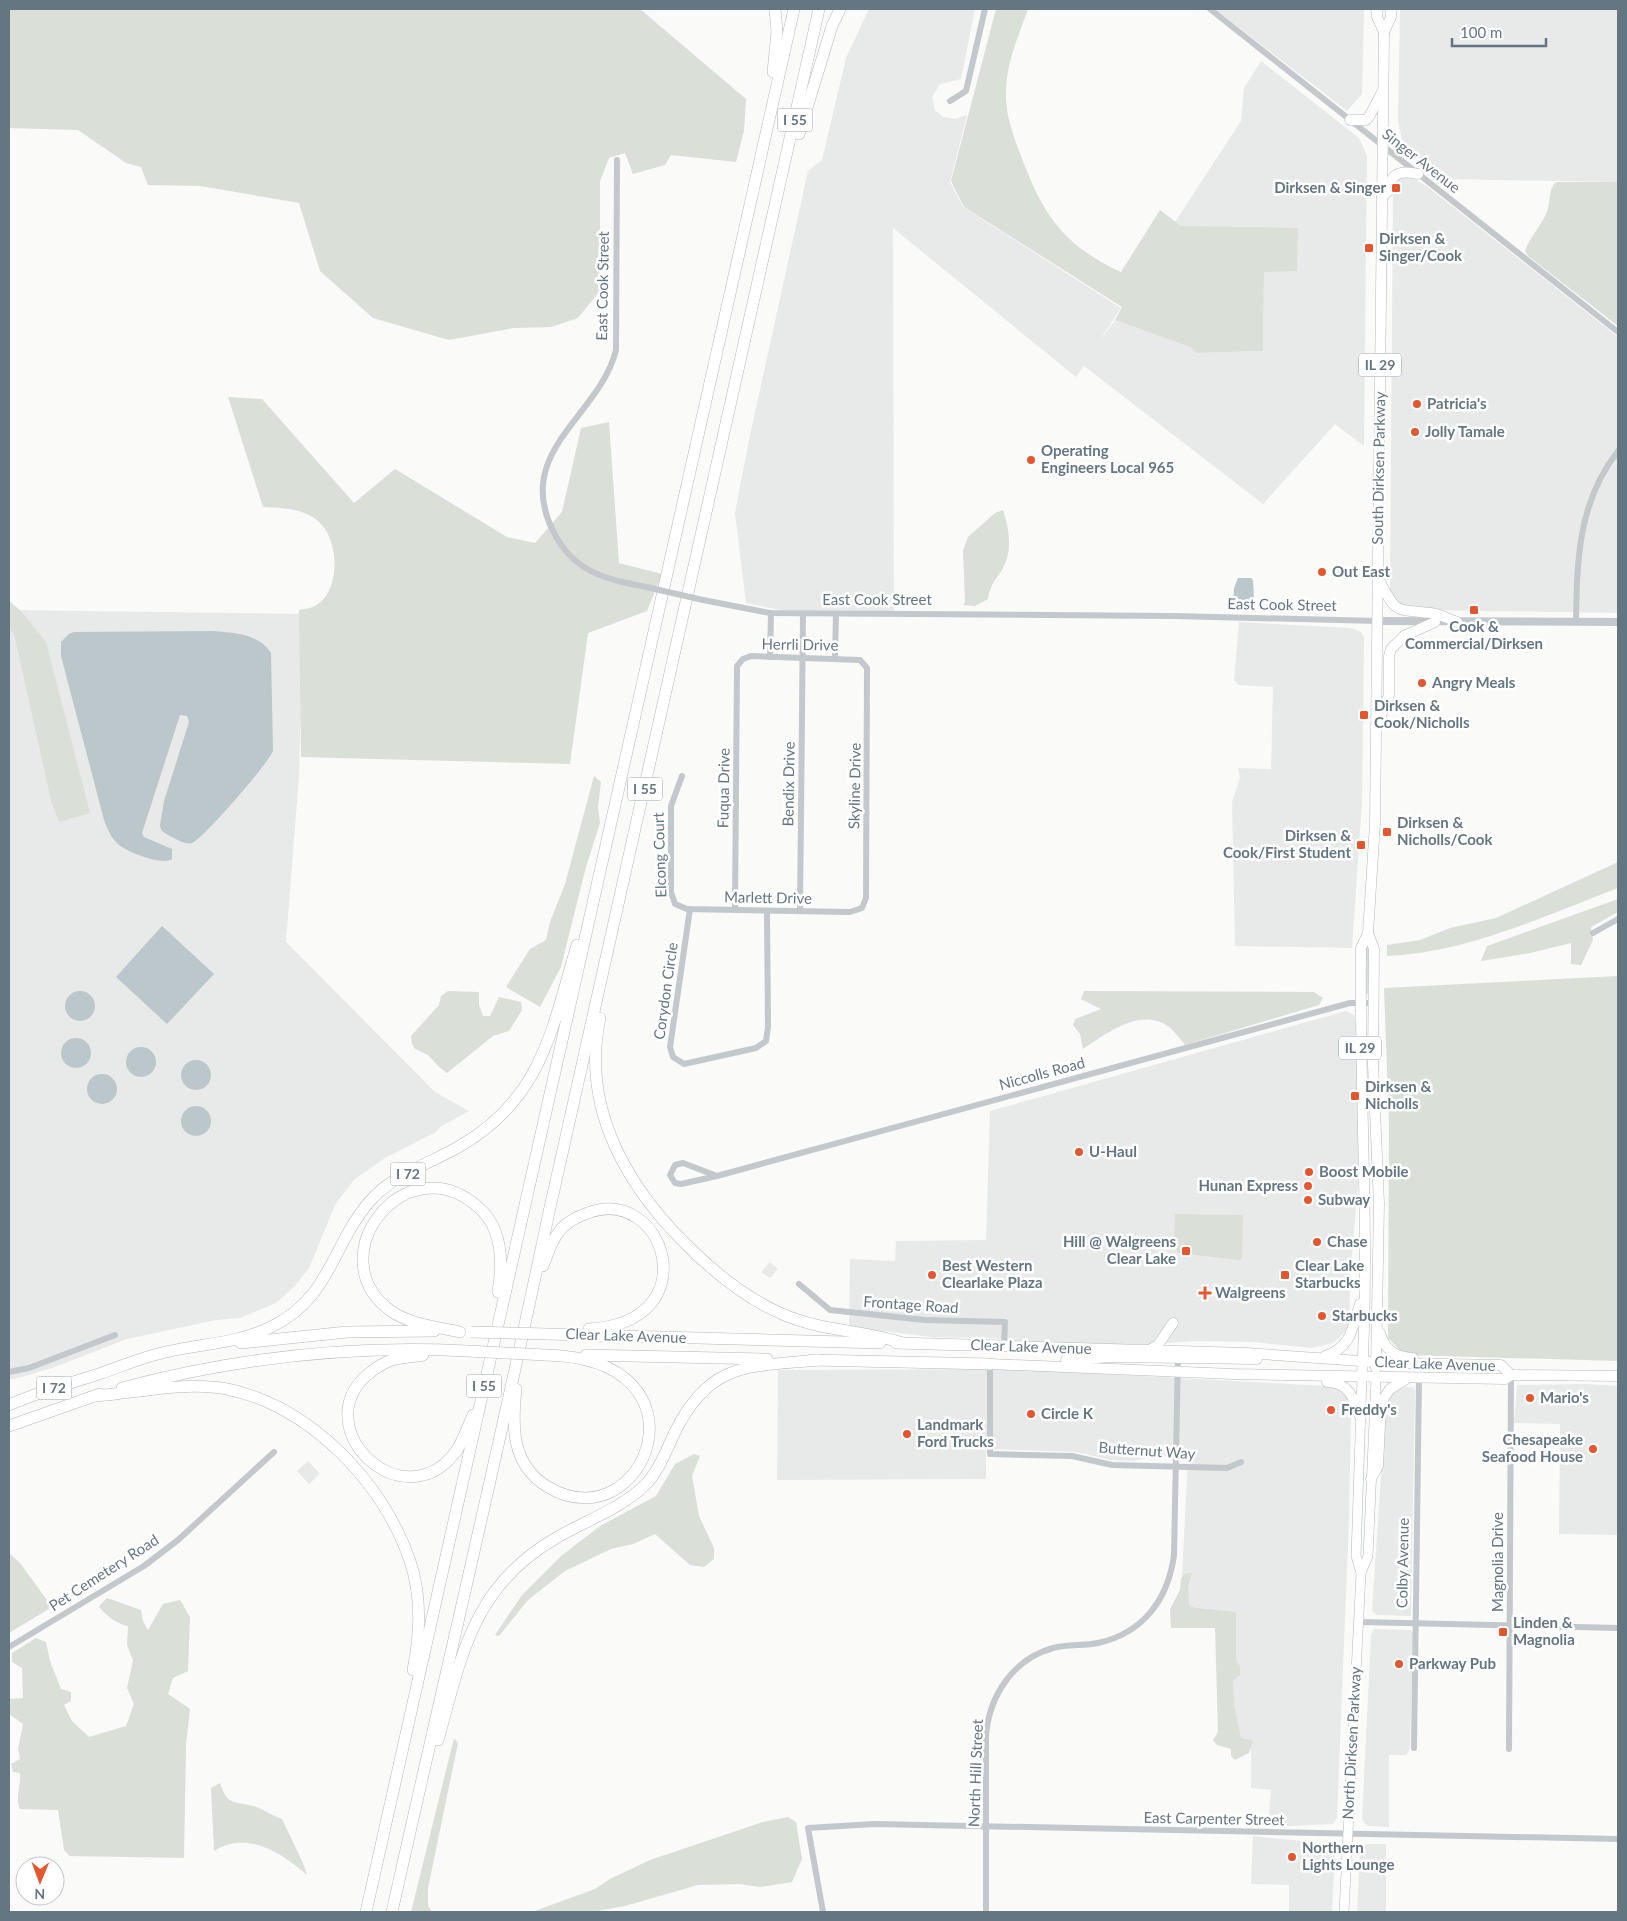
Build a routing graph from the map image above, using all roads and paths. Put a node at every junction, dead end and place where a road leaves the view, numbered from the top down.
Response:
1 (775, 9) edge
2 (794, 9) edge
3 (819, 9) edge
4 (840, 9) edge
5 (985, 9) edge
6 (1210, 9) edge
7 (1377, 9) edge
8 (1391, 9) edge
9 (1384, 32) junction
10 (1384, 87) junction
11 (950, 101) dead end
12 (1350, 120) junction
13 (1383, 147) junction
14 (617, 160) dead end
15 (759, 167) junction
16 (1418, 174) junction
17 (1382, 197) junction
18 (770, 231) junction
19 (1618, 332) edge
20 (1618, 451) edge
21 (1378, 577) junction
22 (771, 613) junction
23 (803, 614) junction
24 (836, 614) junction
25 (1378, 621) junction
26 (1576, 621) junction
27 (1435, 622) junction
28 (1457, 622) junction
29 (1618, 622) edge
30 (770, 657) junction
31 (803, 657) junction
32 (835, 657) junction
33 (865, 664) joint
34 (737, 666) joint
35 (1376, 729) junction
36 (682, 776) dead end
37 (603, 860) junction
38 (675, 904) joint
39 (862, 908) joint
40 (690, 909) junction
41 (735, 910) junction
42 (767, 911) junction
43 (800, 911) junction
44 (1618, 919) edge
45 (614, 924) junction
46 (1368, 933) junction
47 (1593, 933) dead end
48 (1360, 1003) junction
49 (1373, 1003) junction
50 (717, 1176) junction
51 (800, 1284) dead end
52 (1363, 1291) junction
53 (531, 1298) junction
54 (1173, 1323) dead end
55 (1378, 1325) junction
56 (466, 1332) junction
57 (549, 1334) junction
58 (115, 1335) dead end
59 (494, 1343) junction
60 (903, 1343) junction
61 (1004, 1346) junction
62 (521, 1348) junction
63 (449, 1350) junction
64 (1148, 1350) junction
65 (1377, 1351) joint
66 (1178, 1354) junction
67 (569, 1355) junction
68 (1320, 1358) junction
69 (818, 1360) junction
70 (1362, 1361) junction
71 (1377, 1363) junction
72 (990, 1364) junction
73 (1472, 1364) junction
74 (1046, 1366) junction
75 (1178, 1370) junction
76 (9, 1372) edge
77 (100, 1373) junction
78 (1232, 1374) junction
79 (1511, 1375) junction
80 (1618, 1376) edge
81 (1362, 1377) junction
82 (1376, 1378) junction
83 (1406, 1379) junction
84 (1418, 1379) junction
85 (484, 1388) junction
86 (94, 1396) junction
87 (9, 1405) edge
88 (1360, 1416) junction
89 (9, 1426) edge
90 (274, 1452) dead end
91 (1241, 1462) dead end
92 (1176, 1466) junction
93 (1371, 1480) junction
94 (1361, 1573) junction
95 (1359, 1622) junction
96 (1416, 1623) junction
97 (1510, 1624) junction
98 (1618, 1628) edge
99 (9, 1647) edge
100 (1414, 1748) dead end
101 (1509, 1749) dead end
102 (393, 1794) junction
103 (416, 1806) junction
104 (986, 1826) junction
105 (1348, 1834) junction
106 (1618, 1839) edge
107 (366, 1912) edge
108 (392, 1912) edge
109 (823, 1912) edge
110 (986, 1912) edge
111 (1344, 1912) edge

1 - 15 highway
2 - 15 highway, I 55
3 - 18 highway, I 55
4 - 18 highway
5 - 11 street
6 - 12 street, Singer Avenue
7 - 9 main road, South Dirksen Parkway / IL 29
8 - 9 main road, South Dirksen Parkway / IL 29
9 - 10 main road, South Dirksen Parkway / IL 29
10 - 12 main road
10 - 13 main road, South Dirksen Parkway / IL 29
12 - 13 street, Singer Avenue
13 - 16 street, Singer Avenue
13 - 17 main road, South Dirksen Parkway / IL 29
14 - 22 street, East Cook Street, bridge
15 - 37 highway, I 55
16 - 17 main road
16 - 19 street, Singer Avenue
17 - 21 main road, South Dirksen Parkway / IL 29
18 - 45 highway, I 55
20 - 26 street
21 - 25 main road, South Dirksen Parkway / IL 29
21 - 28 main road
22 - 23 street, East Cook Street
22 - 30 street
23 - 24 street, East Cook Street
23 - 31 street, Bendix Drive
24 - 25 street, East Cook Street
24 - 32 street
25 - 27 street, East Cook Street
25 - 35 main road, South Dirksen Parkway / IL 29
26 - 28 street, East Cook Street
26 - 29 street, East Cook Street
27 - 28 street, East Cook Street
27 - 35 main road
30 - 31 street, Herrli Drive
30 - 34 street, Herrli Drive
31 - 32 street, Herrli Drive
31 - 43 street, Bendix Drive
32 - 33 street, Herrli Drive
33 - 39 street, Skyline Drive
34 - 41 street, Fuqua Drive
35 - 46 main road, South Dirksen Parkway / IL 29
36 - 38 street, Elcong Court
37 - 59 highway, I 55
37 - 77 highway, I 72
38 - 40 street, Marlett Drive
39 - 43 street, Marlett Drive
40 - 41 street, Marlett Drive
40 - 42 street, Corydon Circle
41 - 42 street, Marlett Drive
42 - 43 street, Marlett Drive
44 - 47 street
45 - 53 highway, I 55
45 - 60 highway
46 - 48 main road, South Dirksen Parkway / IL 29
46 - 49 main road, South Dirksen Parkway / IL 29
48 - 49 street, Niccolls Road
48 - 50 street, Niccolls Road
48 - 52 main road, South Dirksen Parkway / IL 29
49 - 55 main road, South Dirksen Parkway / IL 29
50 - 50 street, Niccolls Road
51 - 61 street, Frontage Road
52 - 68 main road
52 - 70 main road, South Dirksen Parkway / IL 29
53 - 57 highway
53 - 62 highway, I 55
54 - 64 main road
55 - 65 main road, South Dirksen Parkway / IL 29
55 - 73 main road
56 - 57 highway, bridge
56 - 59 highway
56 - 77 highway
57 - 60 highway, Clear Lake Avenue
58 - 76 street
59 - 85 highway, I 55
60 - 61 highway, Clear Lake Avenue
61 - 64 main road, Clear Lake Avenue
62 - 67 highway, I 72
62 - 103 highway, I 55
63 - 67 highway, I 72, bridge
63 - 85 highway
63 - 86 highway, I 72
64 - 66 main road, Clear Lake Avenue
65 - 71 main road, North Dirksen Parkway / IL 29
66 - 68 main road, Clear Lake Avenue
66 - 74 main road
66 - 75 street, North Hill Street
67 - 69 highway, Clear Lake Avenue
68 - 70 main road, Clear Lake Avenue
69 - 72 highway, Clear Lake Avenue
69 - 103 highway
70 - 71 main road, Clear Lake Avenue
70 - 81 main road, South Dirksen Parkway / IL 29
71 - 73 main road, Clear Lake Avenue
71 - 82 main road, North Dirksen Parkway / IL 29
72 - 74 main road, Clear Lake Avenue
72 - 92 street, Butternut Way
73 - 79 main road, Clear Lake Avenue
74 - 75 main road, Clear Lake Avenue
75 - 78 main road, Clear Lake Avenue
75 - 92 street, North Hill Street
77 - 87 highway, I 72
78 - 81 main road, Clear Lake Avenue
78 - 88 main road
79 - 80 main road, Clear Lake Avenue
79 - 84 main road, Clear Lake Avenue
79 - 97 street, Magnolia Drive
81 - 82 main road, Clear Lake Avenue
81 - 88 main road, North Dirksen Parkway / IL 29
82 - 83 main road, Clear Lake Avenue
82 - 93 main road, North Dirksen Parkway / IL 29
83 - 84 main road, Clear Lake Avenue
83 - 93 main road
84 - 96 street, Colby Avenue
85 - 102 highway, I 55
86 - 89 highway, I 72
86 - 102 highway
88 - 94 main road, North Dirksen Parkway / IL 29
90 - 99 street, Pet Cemetery Road
91 - 92 street, Butternut Way
92 - 104 street, North Hill Street
93 - 94 main road, North Dirksen Parkway / IL 29
94 - 95 main road, North Dirksen Parkway / IL 29
95 - 96 street
95 - 105 main road, North Dirksen Parkway / IL 29
96 - 97 street
96 - 100 street, Colby Avenue
97 - 98 street
97 - 101 street, Magnolia Drive
102 - 107 highway, I 55
103 - 108 highway, I 55
104 - 105 street, East Carpenter Street
104 - 109 street, East Carpenter Street
104 - 110 street, North Hill Street
105 - 106 street, East Carpenter Street
105 - 111 main road, North Dirksen Parkway / IL 29

